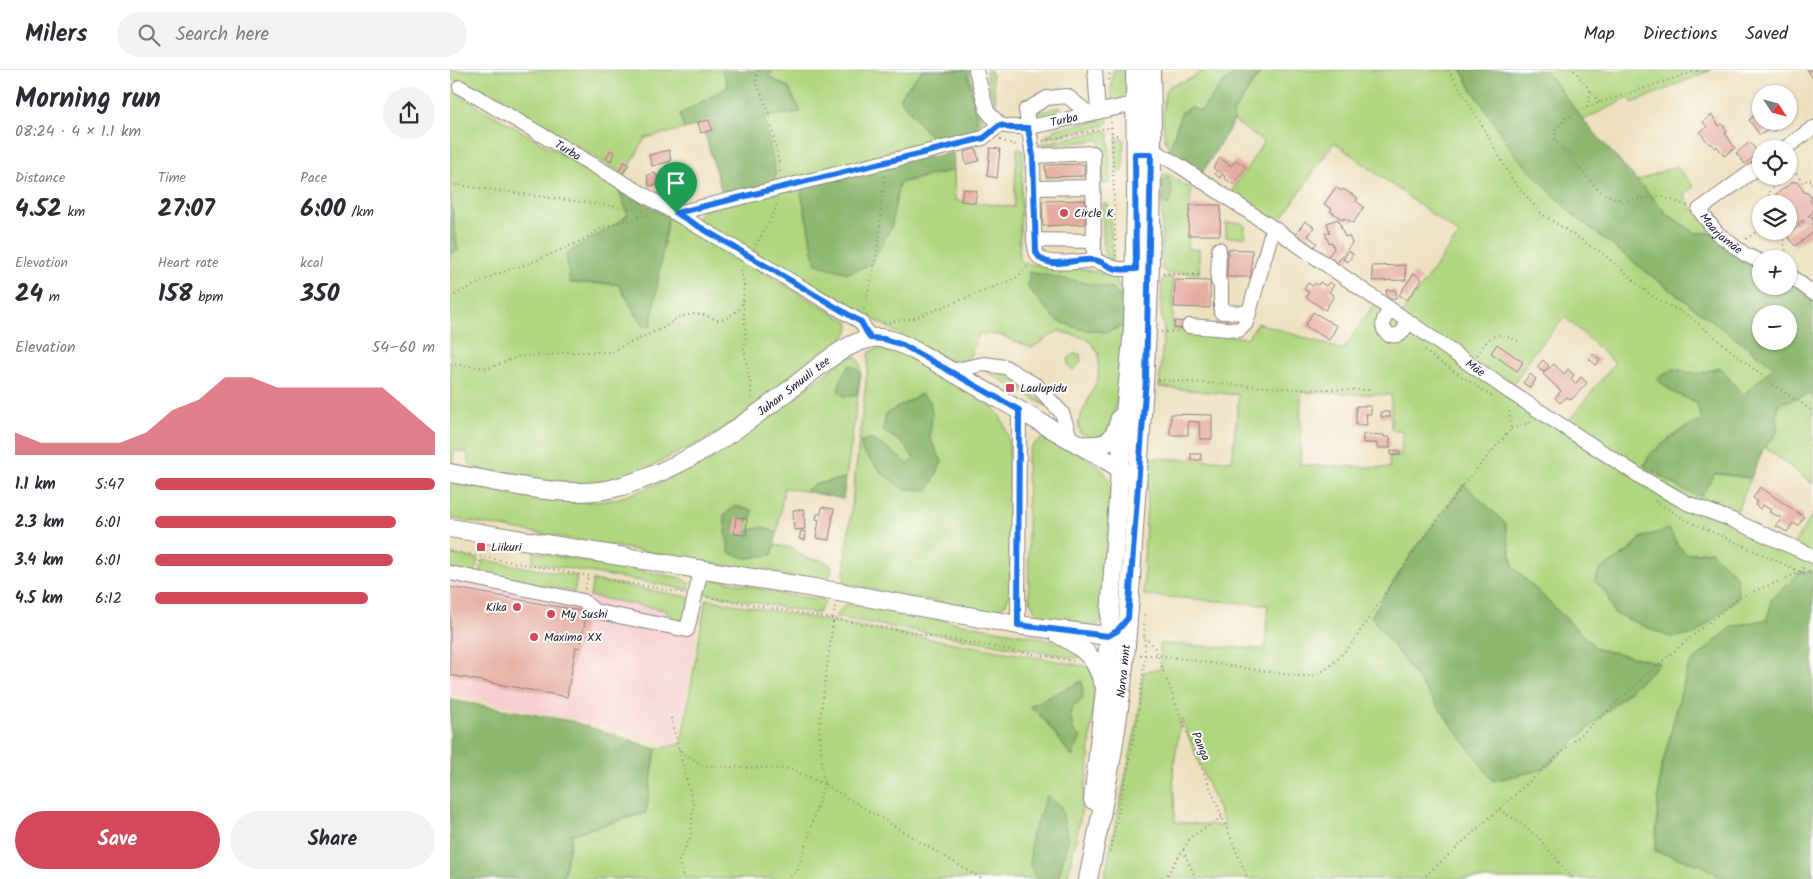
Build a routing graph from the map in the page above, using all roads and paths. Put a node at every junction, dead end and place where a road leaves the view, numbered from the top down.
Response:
1 (758, 70) edge
2 (976, 70) edge
3 (1095, 70) edge
4 (1135, 70) edge
5 (1151, 70) edge
6 (1448, 70) edge
7 (1574, 70) edge
8 (1699, 70) edge
9 (460, 87) dead end
10 (1591, 91) junction
11 (1600, 103) junction
12 (1143, 104) junction
13 (1587, 107) junction
14 (1094, 113) junction
15 (1000, 125) junction
16 (1112, 127) dead end
17 (1028, 128) junction
18 (1813, 128) edge
19 (986, 136) junction
20 (1796, 140) edge
21 (1040, 141) dead end
22 (1020, 146) dead end
23 (1143, 154) junction
24 (1033, 156) junction
25 (885, 162) junction
26 (1752, 172) edge
27 (450, 184) edge
28 (1093, 186) junction
29 (1813, 186) edge
30 (783, 187) junction
31 (1033, 188) junction
32 (1768, 195) edge
33 (1699, 210) junction
34 (676, 213) junction
35 (1275, 229) junction
36 (1752, 235) edge
37 (1034, 240) junction
38 (1094, 241) junction
39 (1737, 248) junction
40 (1219, 249) dead end
41 (749, 256) junction
42 (1038, 257) junction
43 (1752, 258) edge
44 (1094, 260) junction
45 (1136, 269) junction
46 (1158, 274) dead end
47 (1203, 275) dead end
48 (1797, 281) edge
49 (1813, 293) edge
50 (450, 297) edge
51 (743, 303) junction
52 (1391, 310) junction
53 (1249, 313) junction
54 (1405, 320) junction
55 (1189, 326) dead end
56 (865, 329) junction
57 (1518, 341) dead end
58 (450, 364) edge
59 (1470, 365) junction
60 (951, 371) junction
61 (1146, 379) junction
62 (1128, 388) junction
63 (1369, 390) dead end
64 (1509, 407) dead end
65 (1019, 410) junction
66 (1813, 411) edge
67 (753, 418) junction
68 (1532, 422) dead end
69 (1511, 429) junction
70 (1075, 443) junction
71 (1120, 468) junction
72 (450, 473) edge
73 (1136, 504) junction
74 (450, 528) edge
75 (450, 551) edge
76 (1810, 555) edge
77 (701, 570) junction
78 (1800, 572) junction
79 (1813, 572) edge
80 (450, 573) edge
81 (838, 592) junction
82 (702, 596) junction
83 (833, 619) junction
84 (1018, 625) junction
85 (1128, 625) junction
86 (1051, 630) junction
87 (1108, 636) junction
88 (1134, 655) dead end
89 (1158, 655) junction
90 (1078, 662) dead end
91 (1105, 689) junction
92 (670, 718) dead end
93 (679, 750) junction
94 (824, 784) junction
95 (1498, 810) junction
96 (1222, 817) junction
97 (1183, 850) junction
98 (680, 879) edge
99 (788, 879) edge
100 (982, 879) edge
101 (1080, 879) edge
102 (1088, 879) edge
103 (1165, 879) edge
104 (1196, 879) edge
105 (1248, 879) edge
106 (1422, 879) edge
107 (1573, 879) edge

1 - 30 path
2 - 15 street
3 - 14 street
4 - 12 main road, Narva mnt
5 - 12 main road, Narva mnt
6 - 66 path
7 - 10 path
8 - 11 path
9 - 34 street, Turba
10 - 11 path
10 - 13 path
11 - 13 path
12 - 14 street, Turba
12 - 23 main road, Narva mnt
13 - 33 path
14 - 17 street, Turba
14 - 17 street
15 - 17 street, Turba
15 - 19 street
16 - 21 path
17 - 24 street
18 - 20 street
19 - 22 path
19 - 25 street
23 - 35 street, Mäe
23 - 45 main road, Narva mnt
23 - 61 main road, Narva mnt
24 - 28 street
24 - 31 street
25 - 30 street
25 - 56 path
26 - 33 street, Maarjamäe
27 - 50 path
28 - 31 street
28 - 38 street
29 - 32 path
30 - 34 street
30 - 41 path
31 - 37 street
33 - 39 street, Maarjamäe
34 - 41 street, Turba
35 - 52 street, Mäe
35 - 53 street
36 - 39 path
37 - 38 street
37 - 42 street
38 - 44 street
39 - 43 street, Maarjamäe
40 - 53 street
41 - 51 path
41 - 56 street, Turba
42 - 44 street
42 - 56 path
44 - 45 street
45 - 62 main road, Narva mnt
46 - 47 path
48 - 49 street
51 - 58 path
51 - 67 path
52 - 54 street, Mäe
52 - 54 street
53 - 55 street
54 - 59 street, Mäe
56 - 60 main road
56 - 67 main road, Juhan Smuuli tee
57 - 59 path
59 - 76 street, Mäe
60 - 65 main road
60 - 70 street
61 - 63 path
61 - 73 main road, Narva mnt
62 - 70 main road
62 - 71 main road, Narva mnt
64 - 69 path
65 - 70 main road
65 - 84 street
67 - 72 main road, Juhan Smuuli tee
68 - 69 path
69 - 89 path
70 - 71 main road
71 - 73 main road
71 - 87 main road, Narva mnt
73 - 85 main road, Narva mnt
74 - 77 main road
75 - 82 path
76 - 78 path
77 - 81 main road
77 - 82 street
78 - 79 path
78 - 95 path
80 - 82 street
81 - 83 path
81 - 84 main road
82 - 83 path
83 - 90 path
83 - 94 path
84 - 86 main road
85 - 87 main road
85 - 89 path, Panga
85 - 102 main road, Narva mnt
86 - 87 main road
86 - 91 main road
87 - 91 main road, Narva mnt
88 - 89 path
89 - 96 path, Panga
91 - 101 main road, Narva mnt
92 - 93 path
93 - 94 path
93 - 98 path
94 - 99 path
94 - 100 path
95 - 106 path
95 - 107 path
96 - 97 path
96 - 105 path, Panga
97 - 103 path
97 - 104 path

